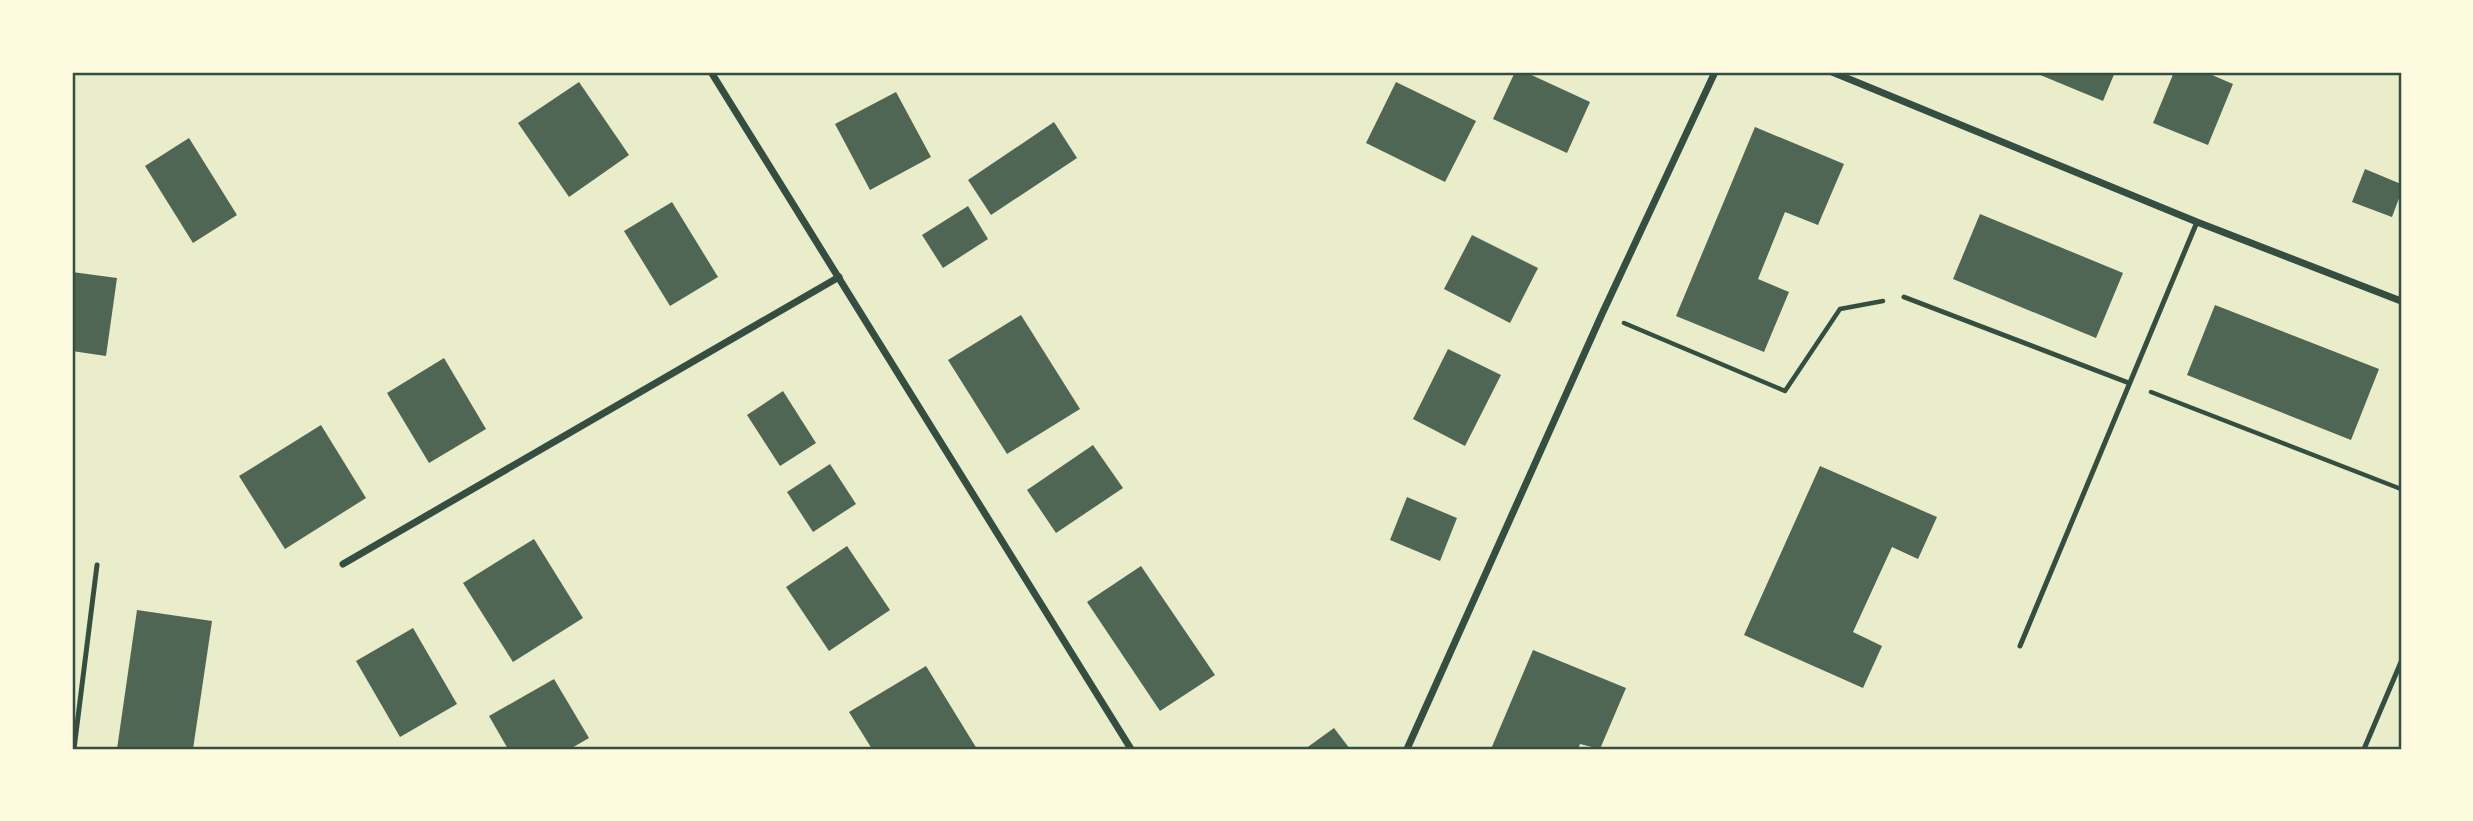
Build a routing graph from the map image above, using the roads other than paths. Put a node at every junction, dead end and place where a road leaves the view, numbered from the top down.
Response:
1 (712, 72) edge
2 (1715, 72) edge
3 (1832, 72) edge
4 (2197, 222) junction
5 (839, 276) junction
6 (1904, 297) road end
7 (2401, 301) edge
8 (2129, 383) junction
9 (343, 564) dead end
10 (97, 565) dead end
11 (2020, 646) dead end
12 (2401, 662) edge
13 (74, 749) edge
14 (1131, 749) edge
15 (1407, 749) edge
16 (2364, 749) edge

1 - 5 street
2 - 15 street
3 - 4 street
4 - 7 street
4 - 8 lane
5 - 9 street
5 - 14 street
6 - 8 lane
8 - 11 lane
10 - 13 lane
12 - 16 lane

